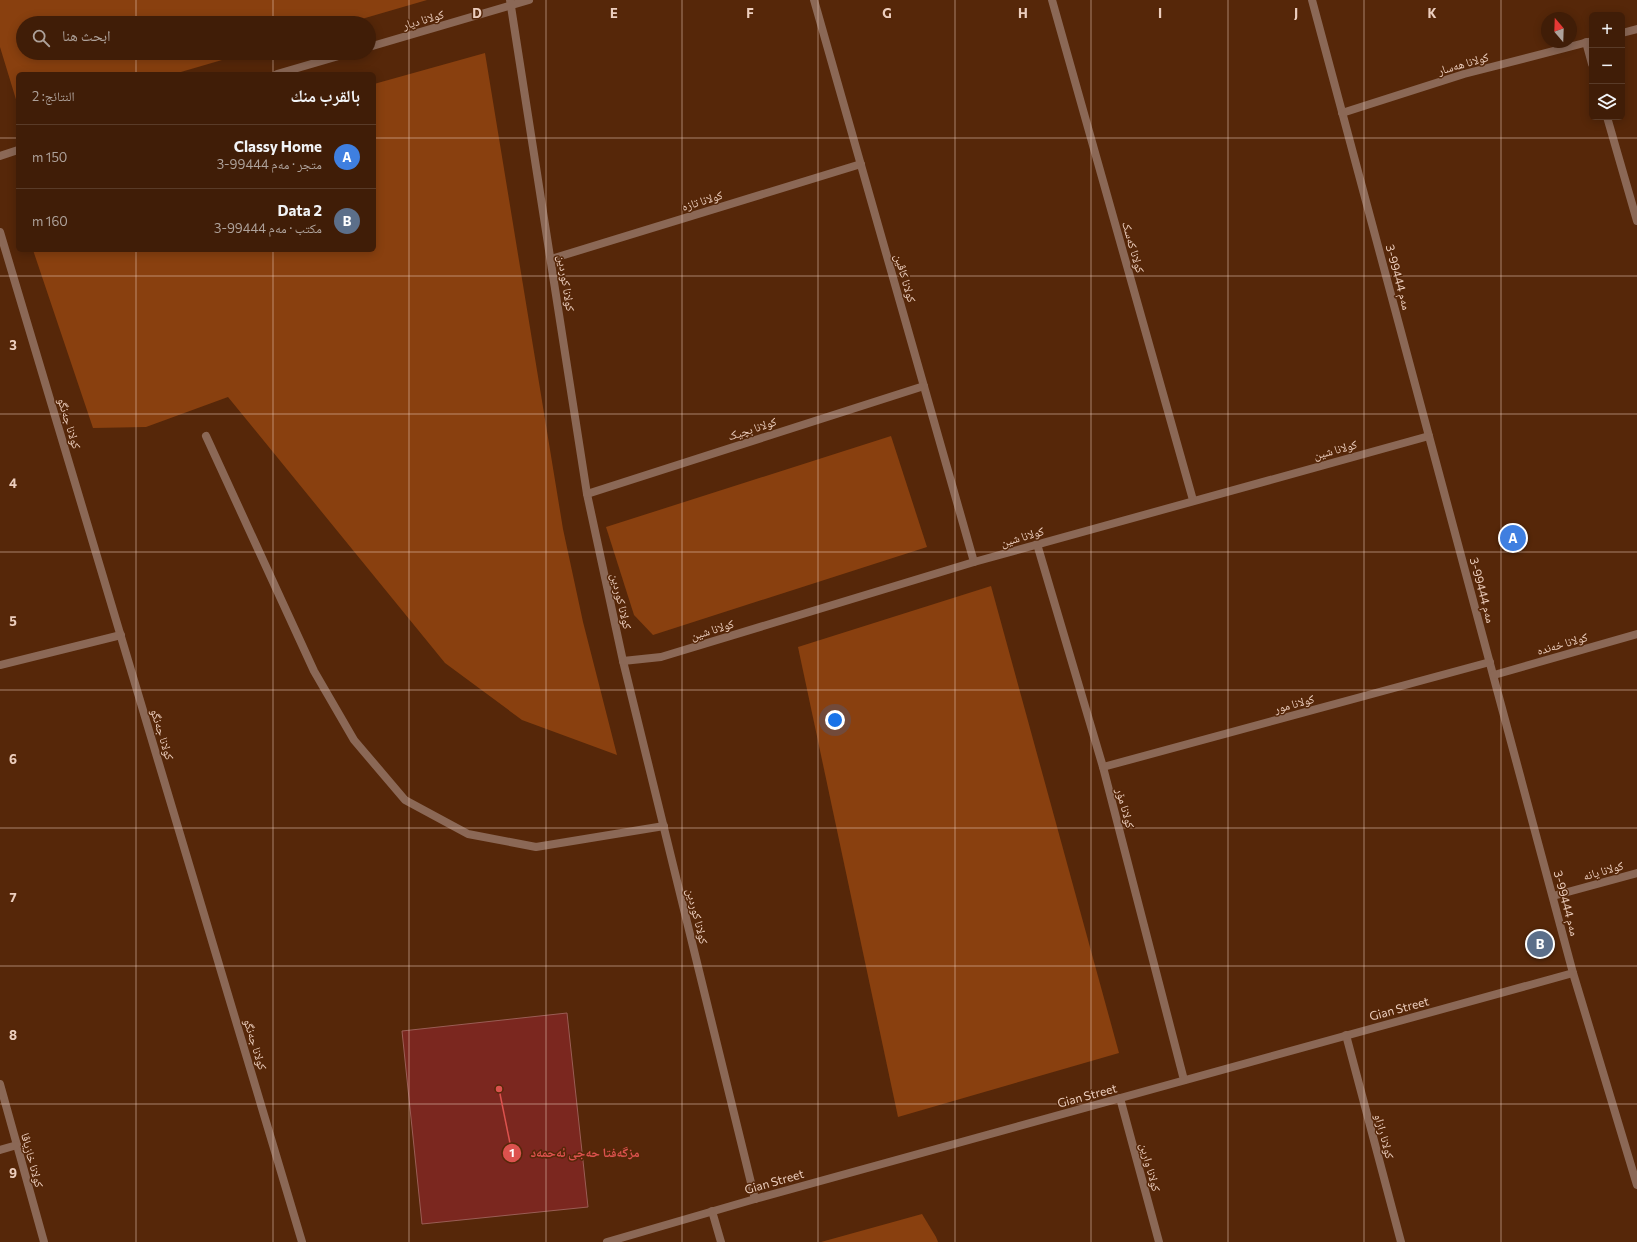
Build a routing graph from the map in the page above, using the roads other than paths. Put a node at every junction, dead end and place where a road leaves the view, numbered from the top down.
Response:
1 (529, 0) edge
2 (814, 0) edge
3 (1052, 0) edge
4 (1312, 0) edge
5 (511, 3) edge
6 (1637, 29) edge
7 (1625, 32) edge
8 (1589, 41) edge
9 (376, 45) edge
10 (325, 60) edge
11 (285, 72) edge
12 (1342, 113) junction
13 (1608, 120) edge
14 (16, 151) edge
15 (0, 156) edge
16 (861, 164) junction
17 (1637, 221) edge
18 (0, 232) edge
19 (551, 259) junction
20 (924, 386) junction
21 (206, 436) dead end
22 (1429, 436) junction
23 (587, 494) junction
24 (1193, 500) junction
25 (1038, 544) junction
26 (974, 562) junction
27 (1637, 634) edge
28 (121, 635) junction
29 (623, 661) junction
30 (1490, 662) junction
31 (0, 665) edge
32 (1494, 675) junction
33 (1103, 767) junction
34 (664, 826) junction
35 (1637, 873) edge
36 (1553, 896) junction
37 (1573, 973) junction
38 (1346, 1035) junction
39 (1184, 1080) junction
40 (0, 1084) edge
41 (1120, 1098) junction
42 (17, 1145) junction
43 (0, 1150) edge
44 (1637, 1185) edge
45 (756, 1199) junction
46 (712, 1211) junction
47 (44, 1242) edge
48 (302, 1242) edge
49 (607, 1242) edge
50 (721, 1242) edge
51 (1159, 1242) edge
52 (1401, 1242) edge

1 - 5 street, کولانا دیار
2 - 16 street, کولانا کاڤین
3 - 24 street, کولانا کەسک
4 - 12 street, مەم 99444-3
5 - 9 street, کولانا دیار
5 - 19 street, کولانا کوردین
6 - 7 street
8 - 12 street, کولانا هه‌سار
10 - 11 street
12 - 22 street, مەم 99444-3
13 - 17 street
14 - 15 street
16 - 19 street, کولانا تازە
16 - 20 street, کولانا کاڤین
18 - 28 street, کولانا جەنگو
19 - 23 street, کولانا کوردین
20 - 23 street, کولانا بچیک
20 - 26 street, کولانا کاڤین
21 - 34 street
22 - 24 street, کولانا شین
22 - 30 street, مەم 99444-3
23 - 29 street, کولانا کوردین
24 - 25 street, کولانا شین
25 - 26 street, کولانا شین
25 - 33 street, کولانا مۆر
26 - 29 street, کولانا شین
27 - 32 street, کولانا خه‌نده‌
28 - 31 street
28 - 48 street, کولانا جەنگو
29 - 34 street, کولانا کوردین
30 - 32 street, مەم 99444-3
30 - 33 street, کولانا مور
32 - 36 street, مەم 99444-3
33 - 39 street, کولانا مۆر
34 - 45 street, کولانا کوردین
35 - 36 street, کولانا یانه
36 - 37 street, مەم 99444-3
37 - 38 street, Gian Street
37 - 44 street, مەم 99444-3
38 - 39 street, Gian Street
38 - 52 street, کولانا رازاو
39 - 41 street, Gian Street
40 - 42 street, کولانا خازیاڤا
41 - 45 street, Gian Street
41 - 51 street, کولانا وارین
42 - 43 street
42 - 47 street, کولانا خازیاڤا
45 - 46 street, Gian Street
46 - 49 street, Gian Street
46 - 50 street

